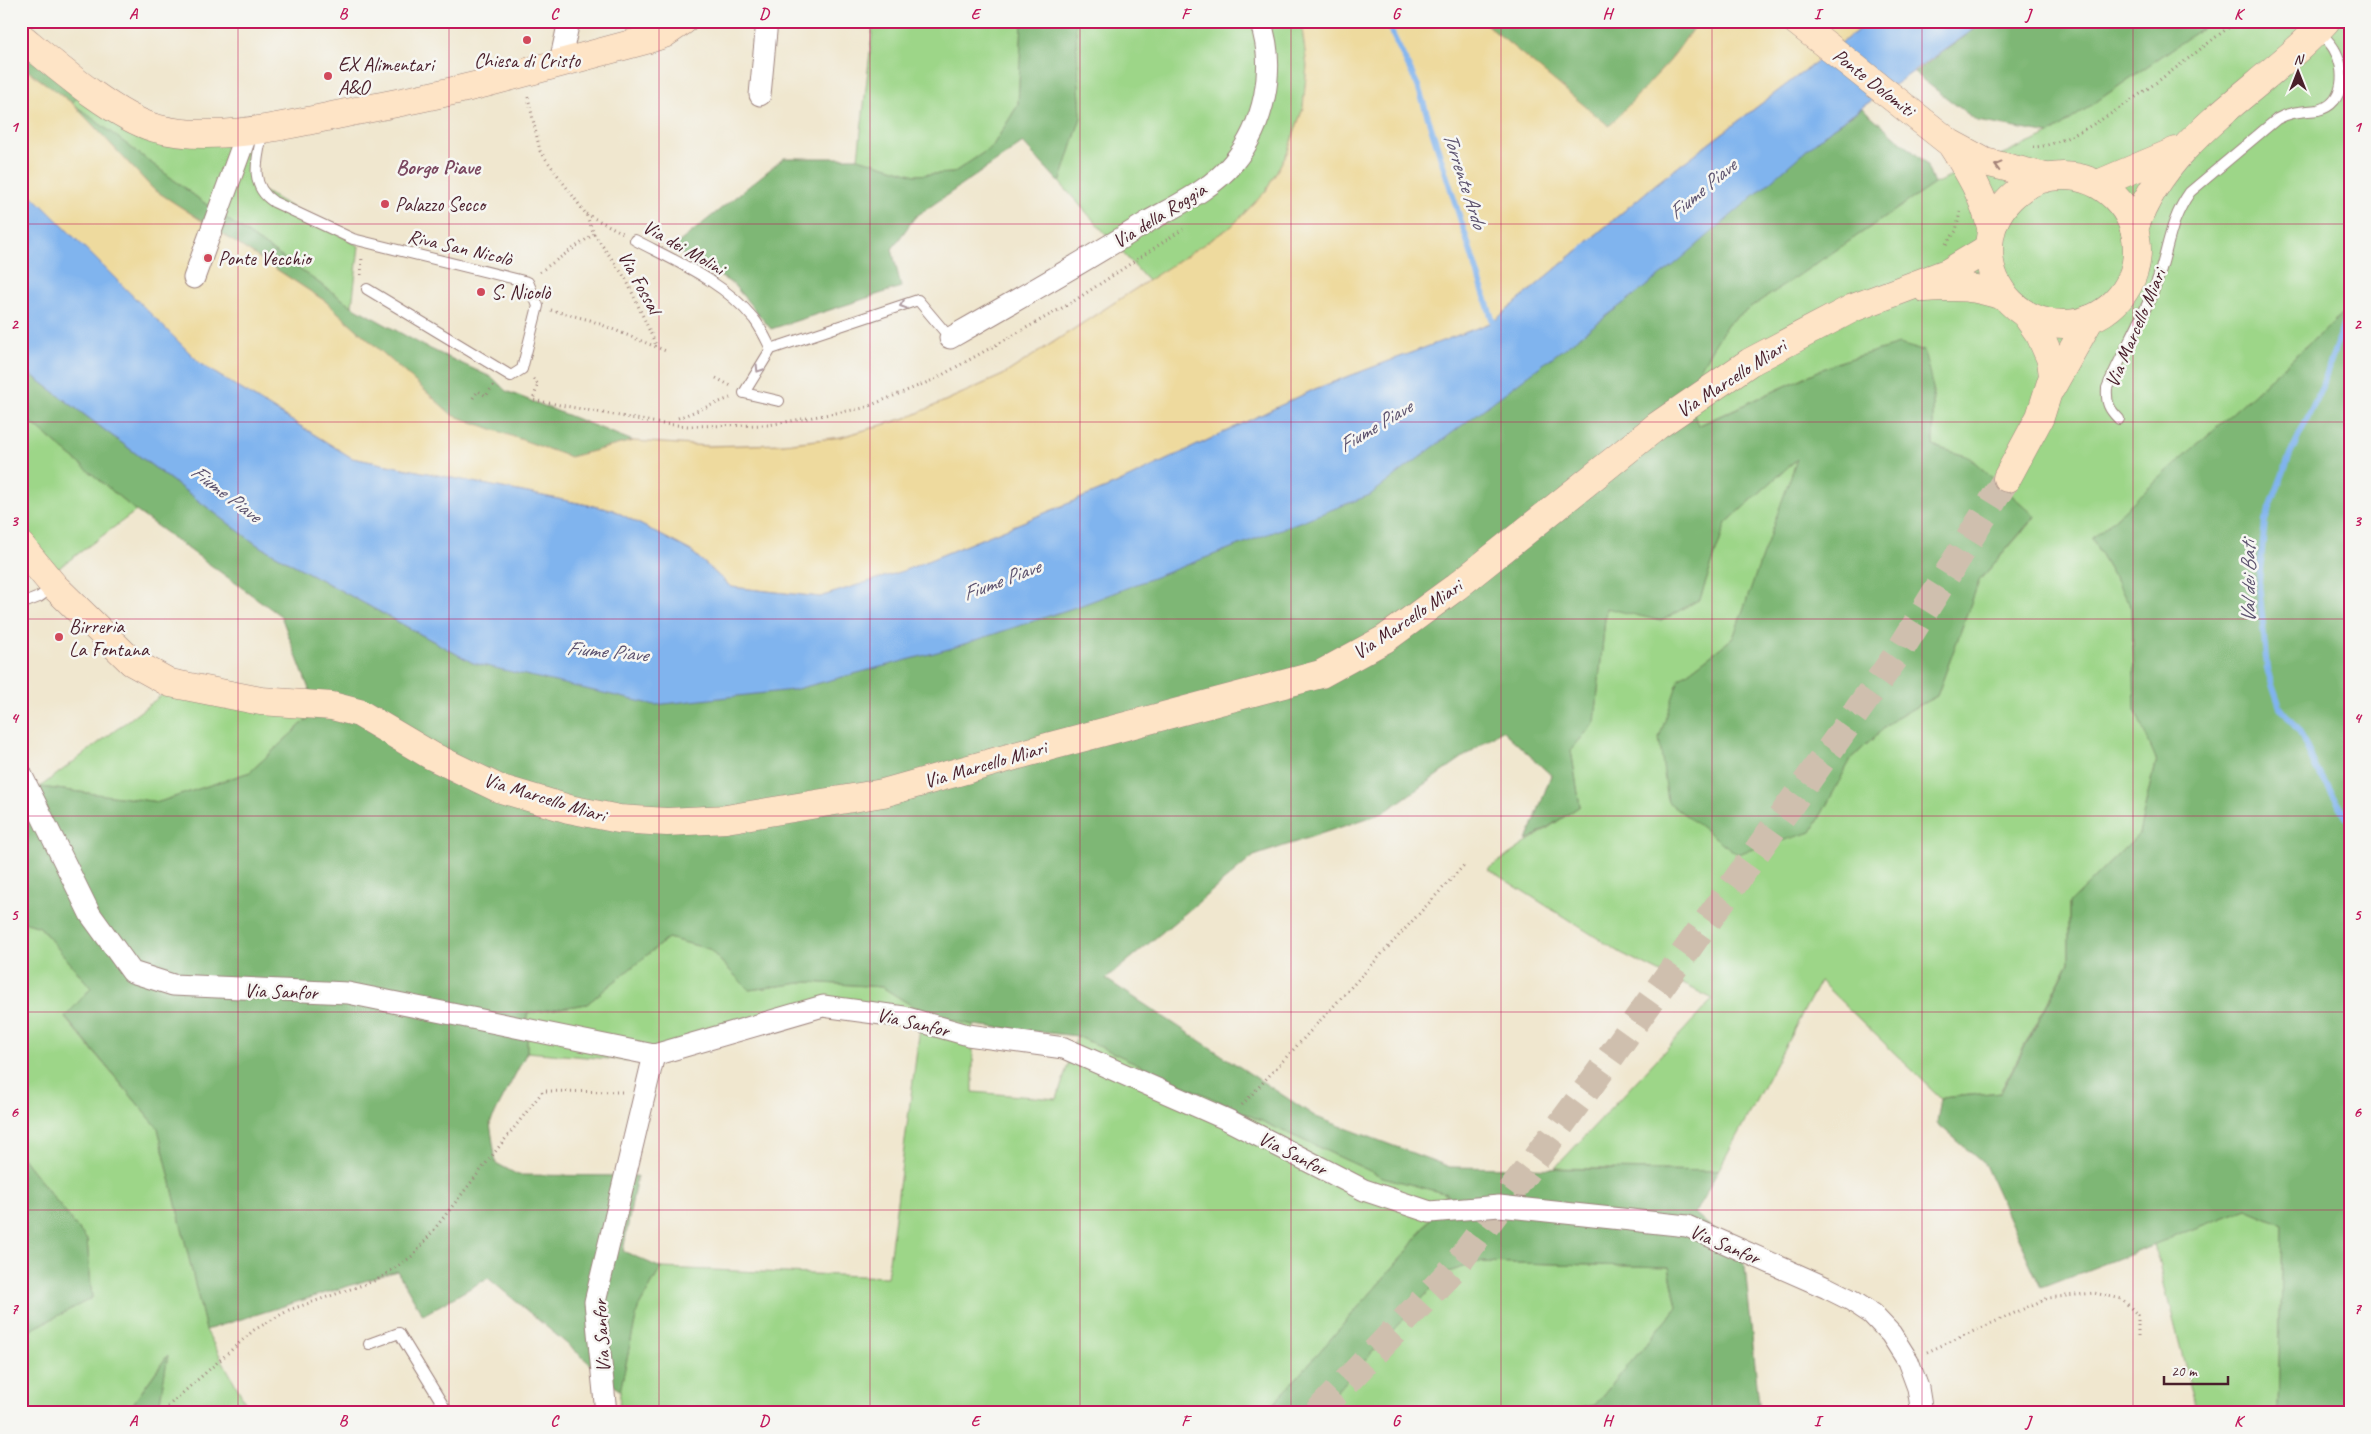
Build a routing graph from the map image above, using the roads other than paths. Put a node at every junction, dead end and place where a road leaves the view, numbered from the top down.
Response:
1 (569, 21) edge
2 (683, 21) edge
3 (767, 21) edge
4 (1260, 21) edge
5 (1796, 21) edge
6 (2322, 26) edge
7 (21, 37) edge
8 (560, 62) junction
9 (760, 95) dead end
10 (256, 129) junction
11 (1950, 143) junction
12 (2184, 148) junction
13 (2046, 177) junction
14 (2098, 184) junction
15 (2134, 229) junction
16 (1989, 238) junction
17 (635, 240) road end
18 (194, 278) dead end
19 (367, 289) road end
20 (1906, 290) junction
21 (2005, 297) junction
22 (2026, 315) junction
23 (2090, 319) junction
24 (950, 338) joint
25 (771, 349) junction
26 (2046, 398) junction
27 (779, 401) dead end
28 (2119, 419) dead end
29 (2007, 478) tunnel mouth
30 (21, 546) edge
31 (54, 586) junction
32 (21, 604) edge
33 (21, 774) edge
34 (654, 1055) junction
35 (369, 1344) dead end
36 (448, 1413) edge
37 (606, 1413) edge
38 (1922, 1413) edge

1 - 8 street
2 - 8 street
3 - 9 street
4 - 24 street, Via della Roggia
5 - 11 street, Ponte Dolomiti
6 - 12 street, Via Marcello Miari
6 - 28 lane, Via Marcello Miari
7 - 10 street
8 - 10 street
10 - 18 street
10 - 19 lane, Riva San Nicolò
13 -> 11 street, Ponte Dolomiti
11 - 16 street, Ponte Dolomiti
12 - 14 street, Via Marcello Miari
12 - 15 street, Via Marcello Miari
13 - 14 street, Via Marcello Miari
13 - 16 street, Via Marcello Miari
14 - 15 street, Via Marcello Miari
15 - 23 street, Via Marcello Miari
16 - 20 street, Via Marcello Miari
16 - 21 street, Via Marcello Miari
17 - 25 lane, Via dei Molini
20 - 21 street, Via Marcello Miari
20 - 31 street, Via Marcello Miari
21 - 22 street, Via Marcello Miari
22 - 23 street, Via Marcello Miari
22 - 26 street
23 - 26 street
24 -> 25 lane
25 -> 27 lane
26 - 29 street
30 - 31 street, Via Marcello Miari
31 - 32 lane
33 - 34 street, Via Sanfor
34 - 37 street, Via Sanfor
34 - 38 street, Via Sanfor
35 - 36 lane

